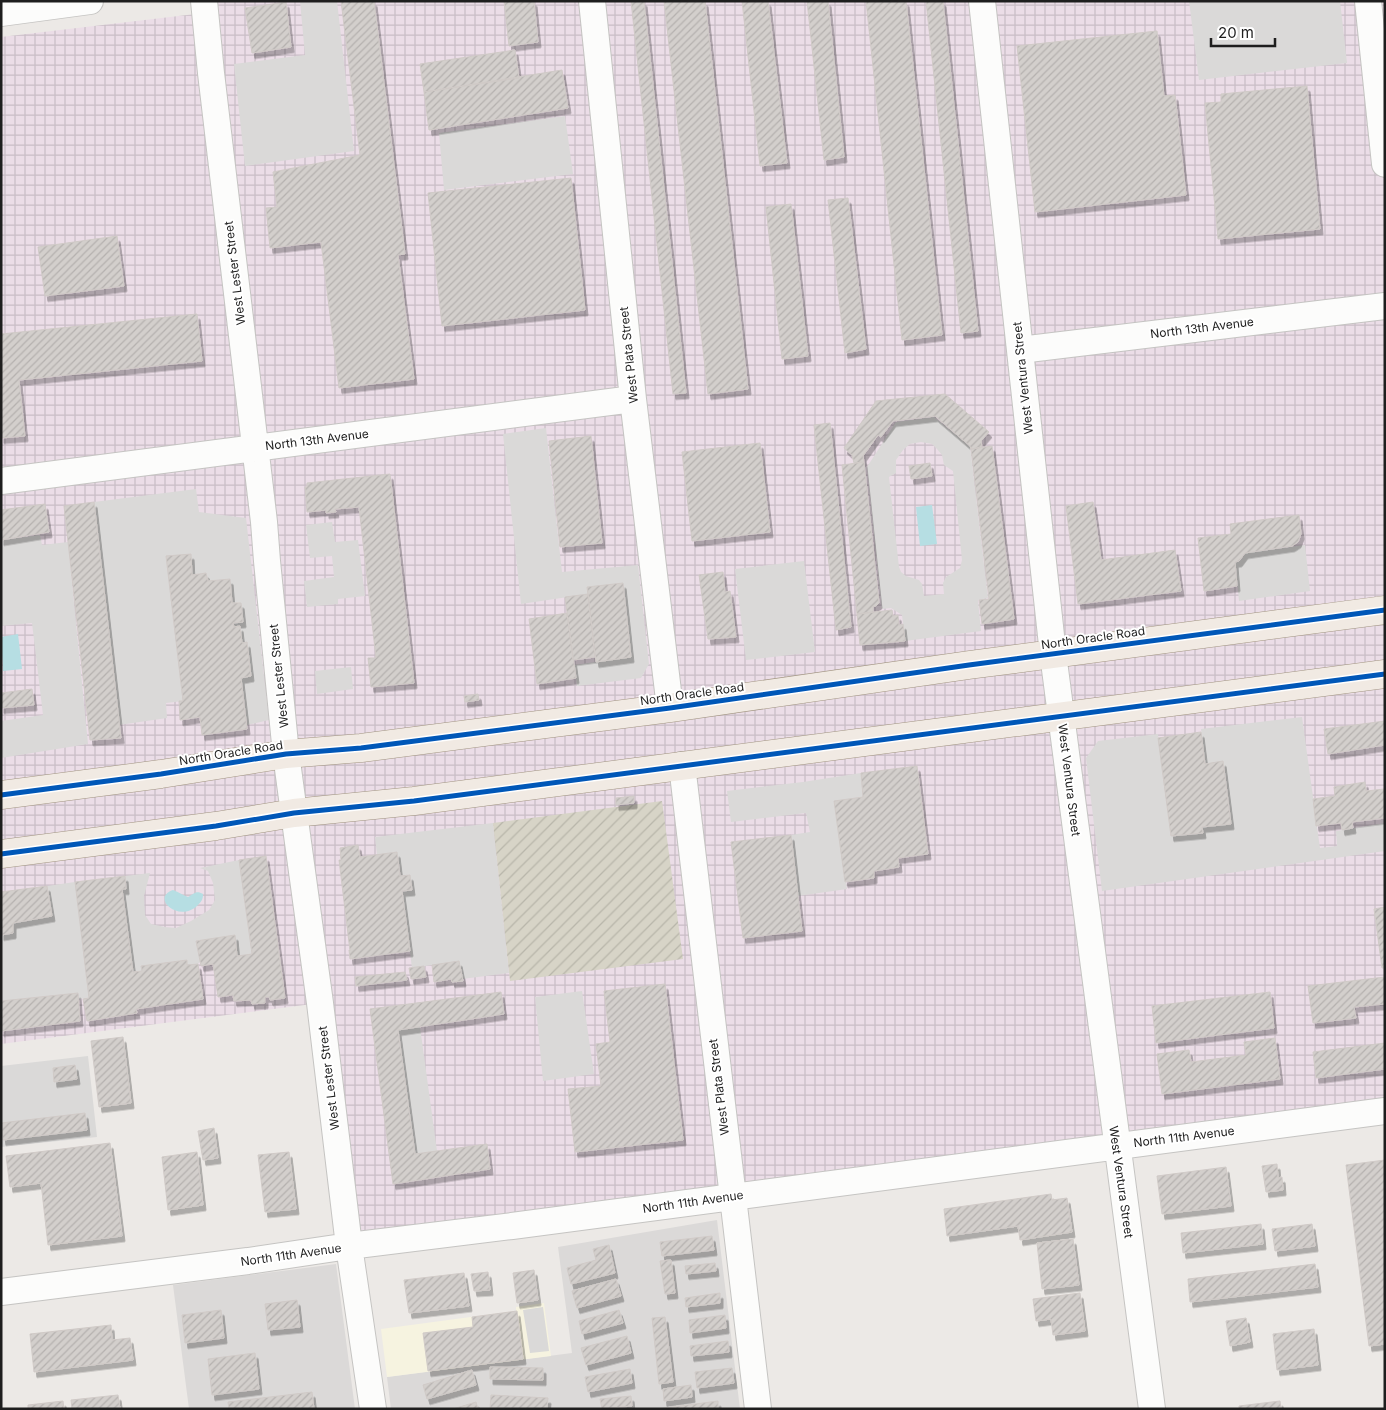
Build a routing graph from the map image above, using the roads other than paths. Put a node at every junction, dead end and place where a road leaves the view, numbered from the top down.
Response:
1 (90, 1) edge
2 (204, 1) edge
3 (592, 1) edge
4 (982, 1) edge
5 (1368, 1) edge
6 (1, 13) edge
7 (1385, 164) edge
8 (1385, 306) edge
9 (1020, 350) junction
10 (634, 399) junction
11 (256, 447) junction
12 (1, 481) edge
13 (1385, 610) edge
14 (1053, 654) junction
15 (1385, 674) edge
16 (670, 708) junction
17 (1060, 716) junction
18 (286, 754) junction
19 (682, 765) junction
20 (1, 794) edge
21 (294, 813) junction
22 (1, 854) edge
23 (1385, 1111) edge
24 (1117, 1146) junction
25 (732, 1196) junction
26 (349, 1246) junction
27 (1, 1292) edge
28 (374, 1409) edge
29 (758, 1409) edge
30 (1152, 1409) edge

1 - 6 street
2 - 11 street, West Lester Street
3 - 10 street, West Plata Street
4 - 9 street, West Ventura Street
5 - 7 street
8 - 9 street, North 13th Avenue
9 - 14 street, West Ventura Street
10 - 11 street, North 13th Avenue
10 - 16 street, West Plata Street
11 - 12 street, North 13th Avenue
11 - 18 street, West Lester Street
13 - 14 main road, North Oracle Road
14 - 16 main road, North Oracle Road
14 - 17 street, West Ventura Street
15 - 17 main road
16 - 18 main road, North Oracle Road
17 - 19 main road
17 - 24 street, West Ventura Street
18 - 20 main road, North Oracle Road
18 - 21 street, West Lester Street
19 - 21 main road
19 - 25 street, West Plata Street
21 - 22 main road
21 - 26 street, West Lester Street
23 - 24 street, North 11th Avenue
24 - 25 street, North 11th Avenue
24 - 30 street, West Ventura Street
25 - 26 street, North 11th Avenue
25 - 29 street, West Plata Street
26 - 27 street, North 11th Avenue
26 - 28 street, West Lester Street

